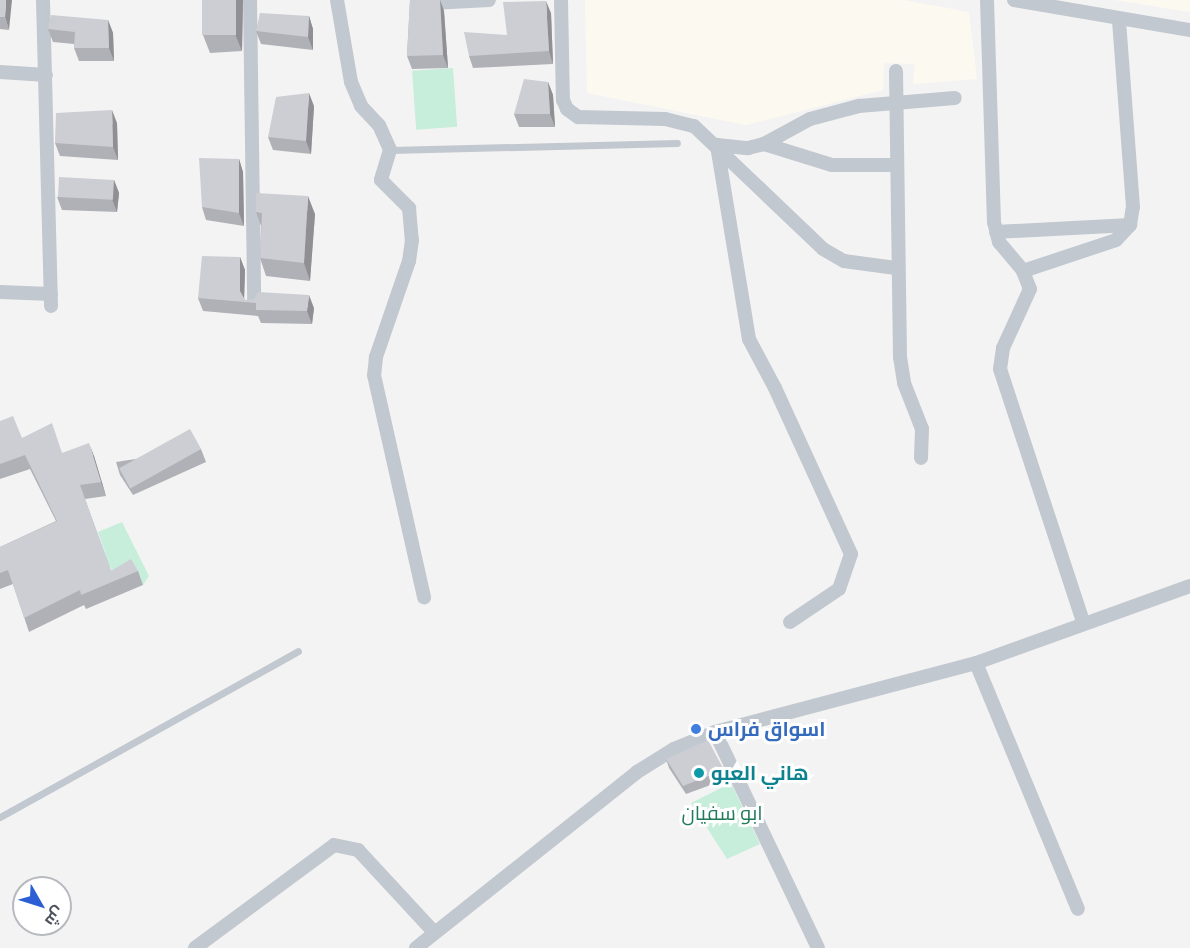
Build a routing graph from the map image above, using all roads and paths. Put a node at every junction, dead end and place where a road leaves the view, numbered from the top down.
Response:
1 (43, 0) edge
2 (250, 0) edge
3 (337, 0) edge
4 (489, 0) edge
5 (561, 0) edge
6 (987, 0) edge
7 (1014, 0) edge
8 (452, 1) edge
9 (432, 3) edge
10 (1047, 3) edge
11 (1119, 21) junction
12 (1190, 30) edge
13 (897, 70) dead end
14 (0, 72) edge
15 (46, 75) junction
16 (955, 98) dead end
17 (896, 100) junction
18 (677, 143) dead end
19 (764, 144) junction
20 (717, 145) junction
21 (390, 150) junction
22 (896, 165) junction
23 (1130, 225) junction
24 (996, 232) junction
25 (896, 268) junction
26 (1023, 271) junction
27 (0, 292) edge
28 (254, 305) edge
29 (921, 458) dead end
30 (1190, 586) edge
31 (424, 597) dead end
32 (790, 622) dead end
33 (1083, 622) junction
34 (298, 651) dead end
35 (976, 663) junction
36 (715, 732) junction
37 (0, 817) edge
38 (1078, 909) dead end
39 (434, 931) junction
40 (195, 948) edge
41 (416, 948) edge
42 (818, 948) edge

1 - 15 street
2 - 28 street
3 - 21 street
4 - 8 street
5 - 20 street
6 - 24 street
7 - 10 street
8 - 9 street
10 - 11 street
11 - 12 street
11 - 23 street
13 - 17 street
14 - 15 street
15 - 27 street
16 - 17 street
17 - 19 street
17 - 22 street
18 - 21 lane
19 - 20 street
19 - 22 street
20 - 25 street
20 - 32 street
21 - 31 street
22 - 25 street
23 - 24 street
23 - 26 street
24 - 26 street
25 - 29 street
26 - 33 street
30 - 33 street
33 - 35 street
34 - 37 lane
35 - 36 street
35 - 38 street
36 - 39 street
36 - 42 street
39 - 40 street
39 - 41 street

